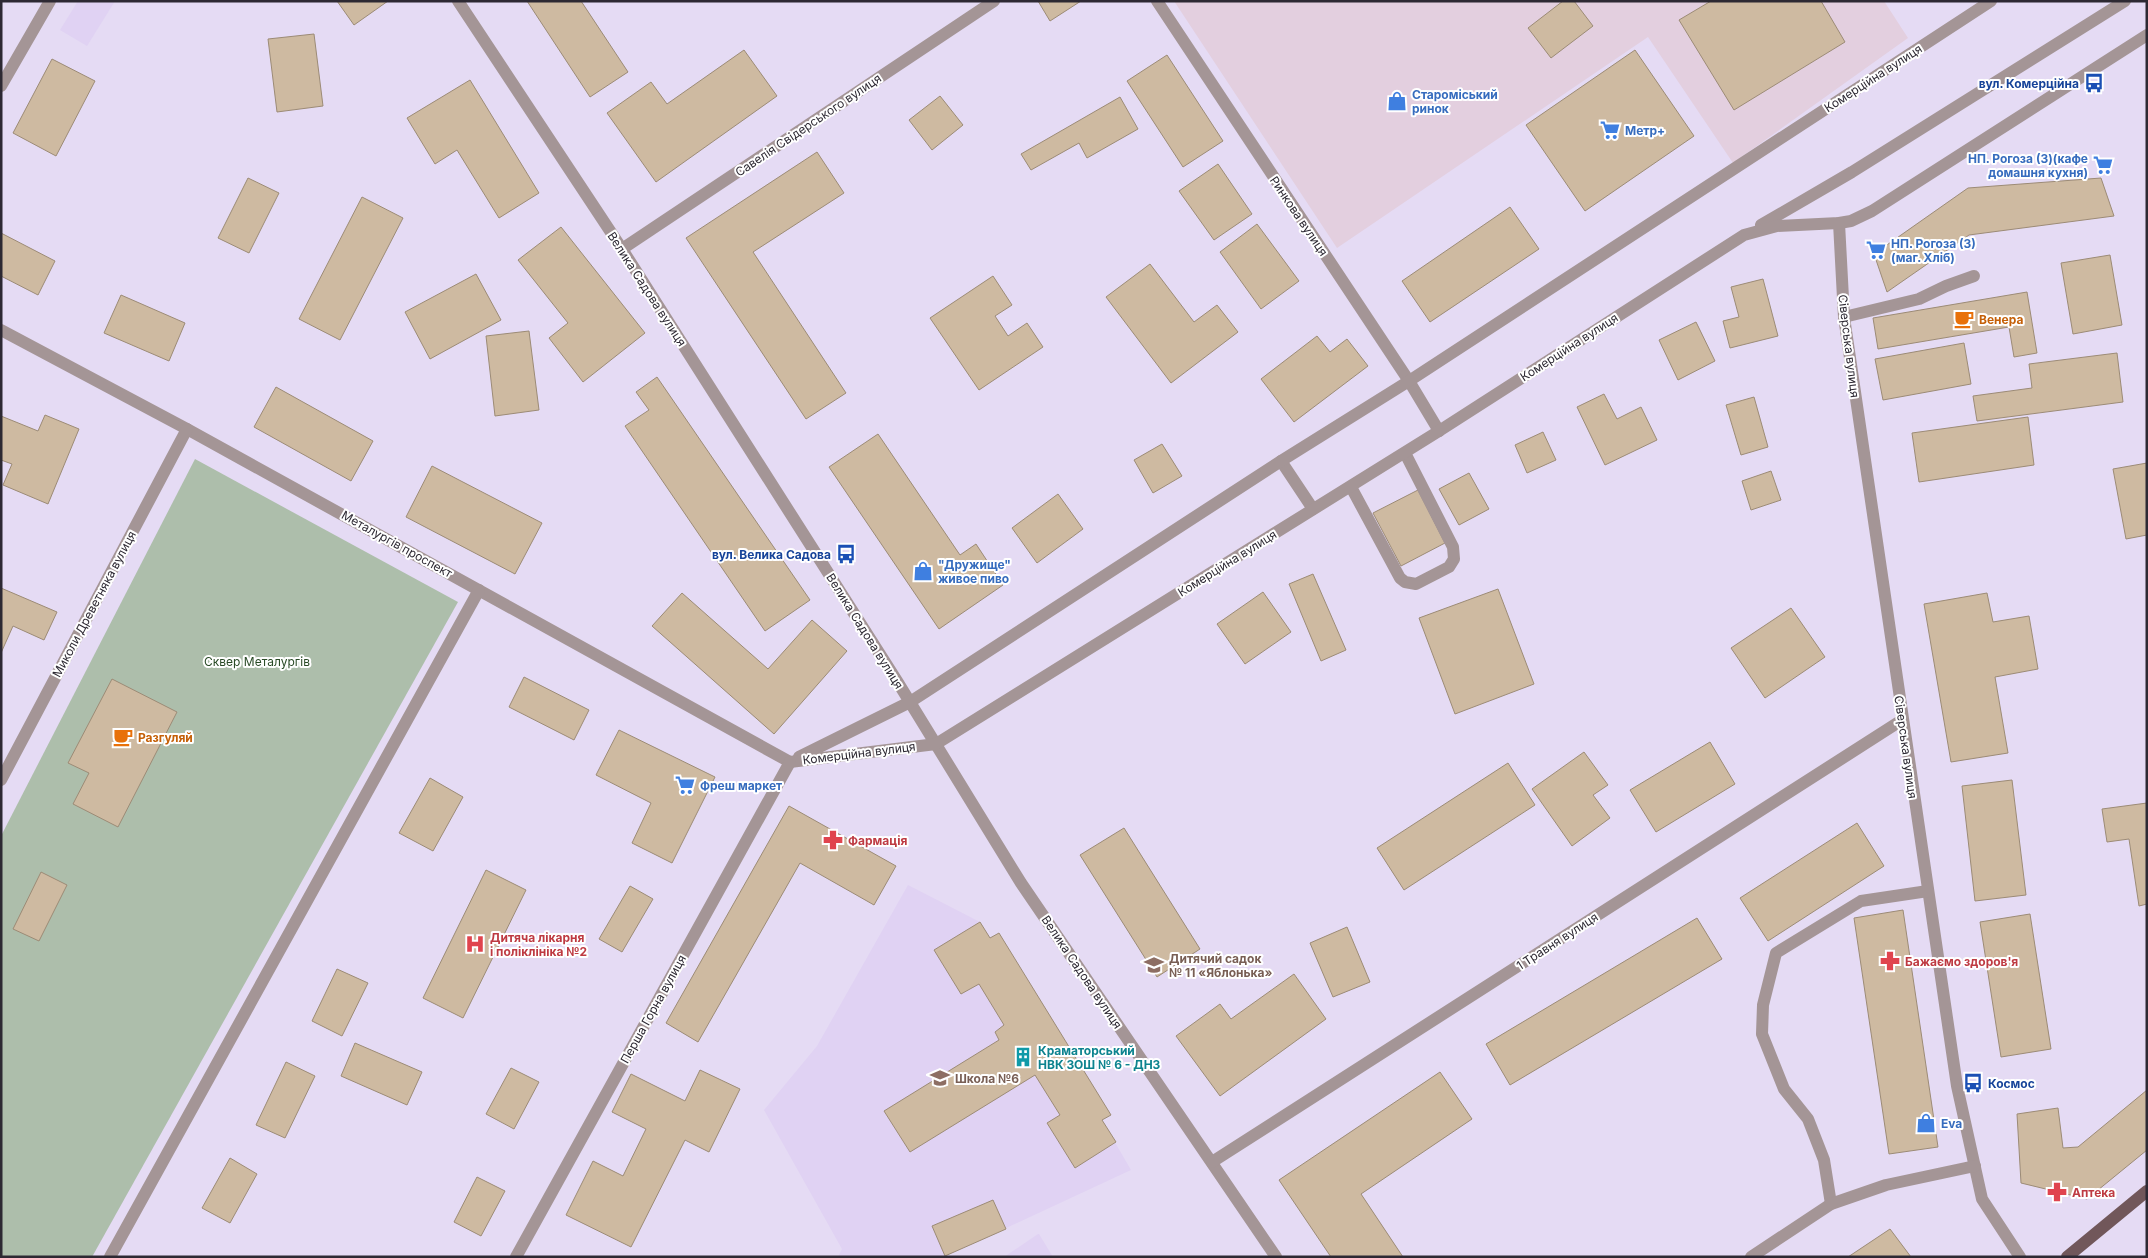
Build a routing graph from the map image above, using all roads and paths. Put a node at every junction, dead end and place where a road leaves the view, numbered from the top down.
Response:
1 (50, 1) edge
2 (458, 1) edge
3 (994, 1) edge
4 (1157, 1) edge
5 (1991, 1) edge
6 (2125, 1) edge
7 (2147, 35) edge
8 (1, 86) edge
9 (1839, 223) junction
10 (1744, 235) junction
11 (622, 249) junction
12 (1974, 276) dead end
13 (1844, 317) junction
14 (1, 330) edge
15 (1409, 381) junction
16 (187, 428) junction
17 (1439, 431) junction
18 (1405, 452) junction
19 (1281, 461) junction
20 (1350, 486) junction
21 (1313, 509) junction
22 (479, 590) junction
23 (910, 702) junction
24 (1902, 720) junction
25 (936, 744) junction
26 (790, 762) junction
27 (1, 780) edge
28 (1928, 891) junction
29 (1212, 1162) junction
30 (1974, 1166) junction
31 (2147, 1191) edge
32 (1831, 1204) junction
33 (522, 1255) edge
34 (110, 1257) edge
35 (1276, 1257) edge
36 (1751, 1257) edge
37 (2020, 1257) edge
38 (2067, 1257) edge

1 - 8 street
2 - 11 street, Велика Садова вулиця
3 - 11 street, Савелія Свідерського вулиця
4 - 15 street, Ринкова вулиця
5 - 15 street, Комерційна вулиця
6 - 10 street
7 - 9 street, Комерційна вулиця
9 - 10 street, Комерційна вулиця
9 - 13 street, Сіверська вулиця
10 - 17 street, Комерційна вулиця
11 - 23 street, Велика Садова вулиця
12 - 13 street
13 - 24 street, Сіверська вулиця
14 - 16 street, Металургів проспект
15 - 17 street, Ринкова вулиця
15 - 19 street, Комерційна вулиця
16 - 22 street, Металургів проспект
16 - 27 street, Миколи Древетняка вулиця
17 - 18 street, Комерційна вулиця
18 - 20 street, Комерційна вулиця
18 - 20 street
19 - 21 street
19 - 23 street, Комерційна вулиця
20 - 21 street, Комерційна вулиця
21 - 25 street, Комерційна вулиця
22 - 26 street, Металургів проспект
22 - 34 street
23 - 25 street, Велика Садова вулиця
23 - 26 street, Комерційна вулиця
24 - 28 street, Сіверська вулиця
24 - 29 street, 1 Травня вулиця
25 - 26 street, Комерційна вулиця
25 - 29 street, Велика Садова вулиця
26 - 33 street, Перша Горна вулиця
28 - 30 street, Сіверська вулиця
28 - 32 street
29 - 35 street, Велика Садова вулиця
30 - 32 street
30 - 37 street, Сіверська вулиця
31 - 38 main road
32 - 36 street

